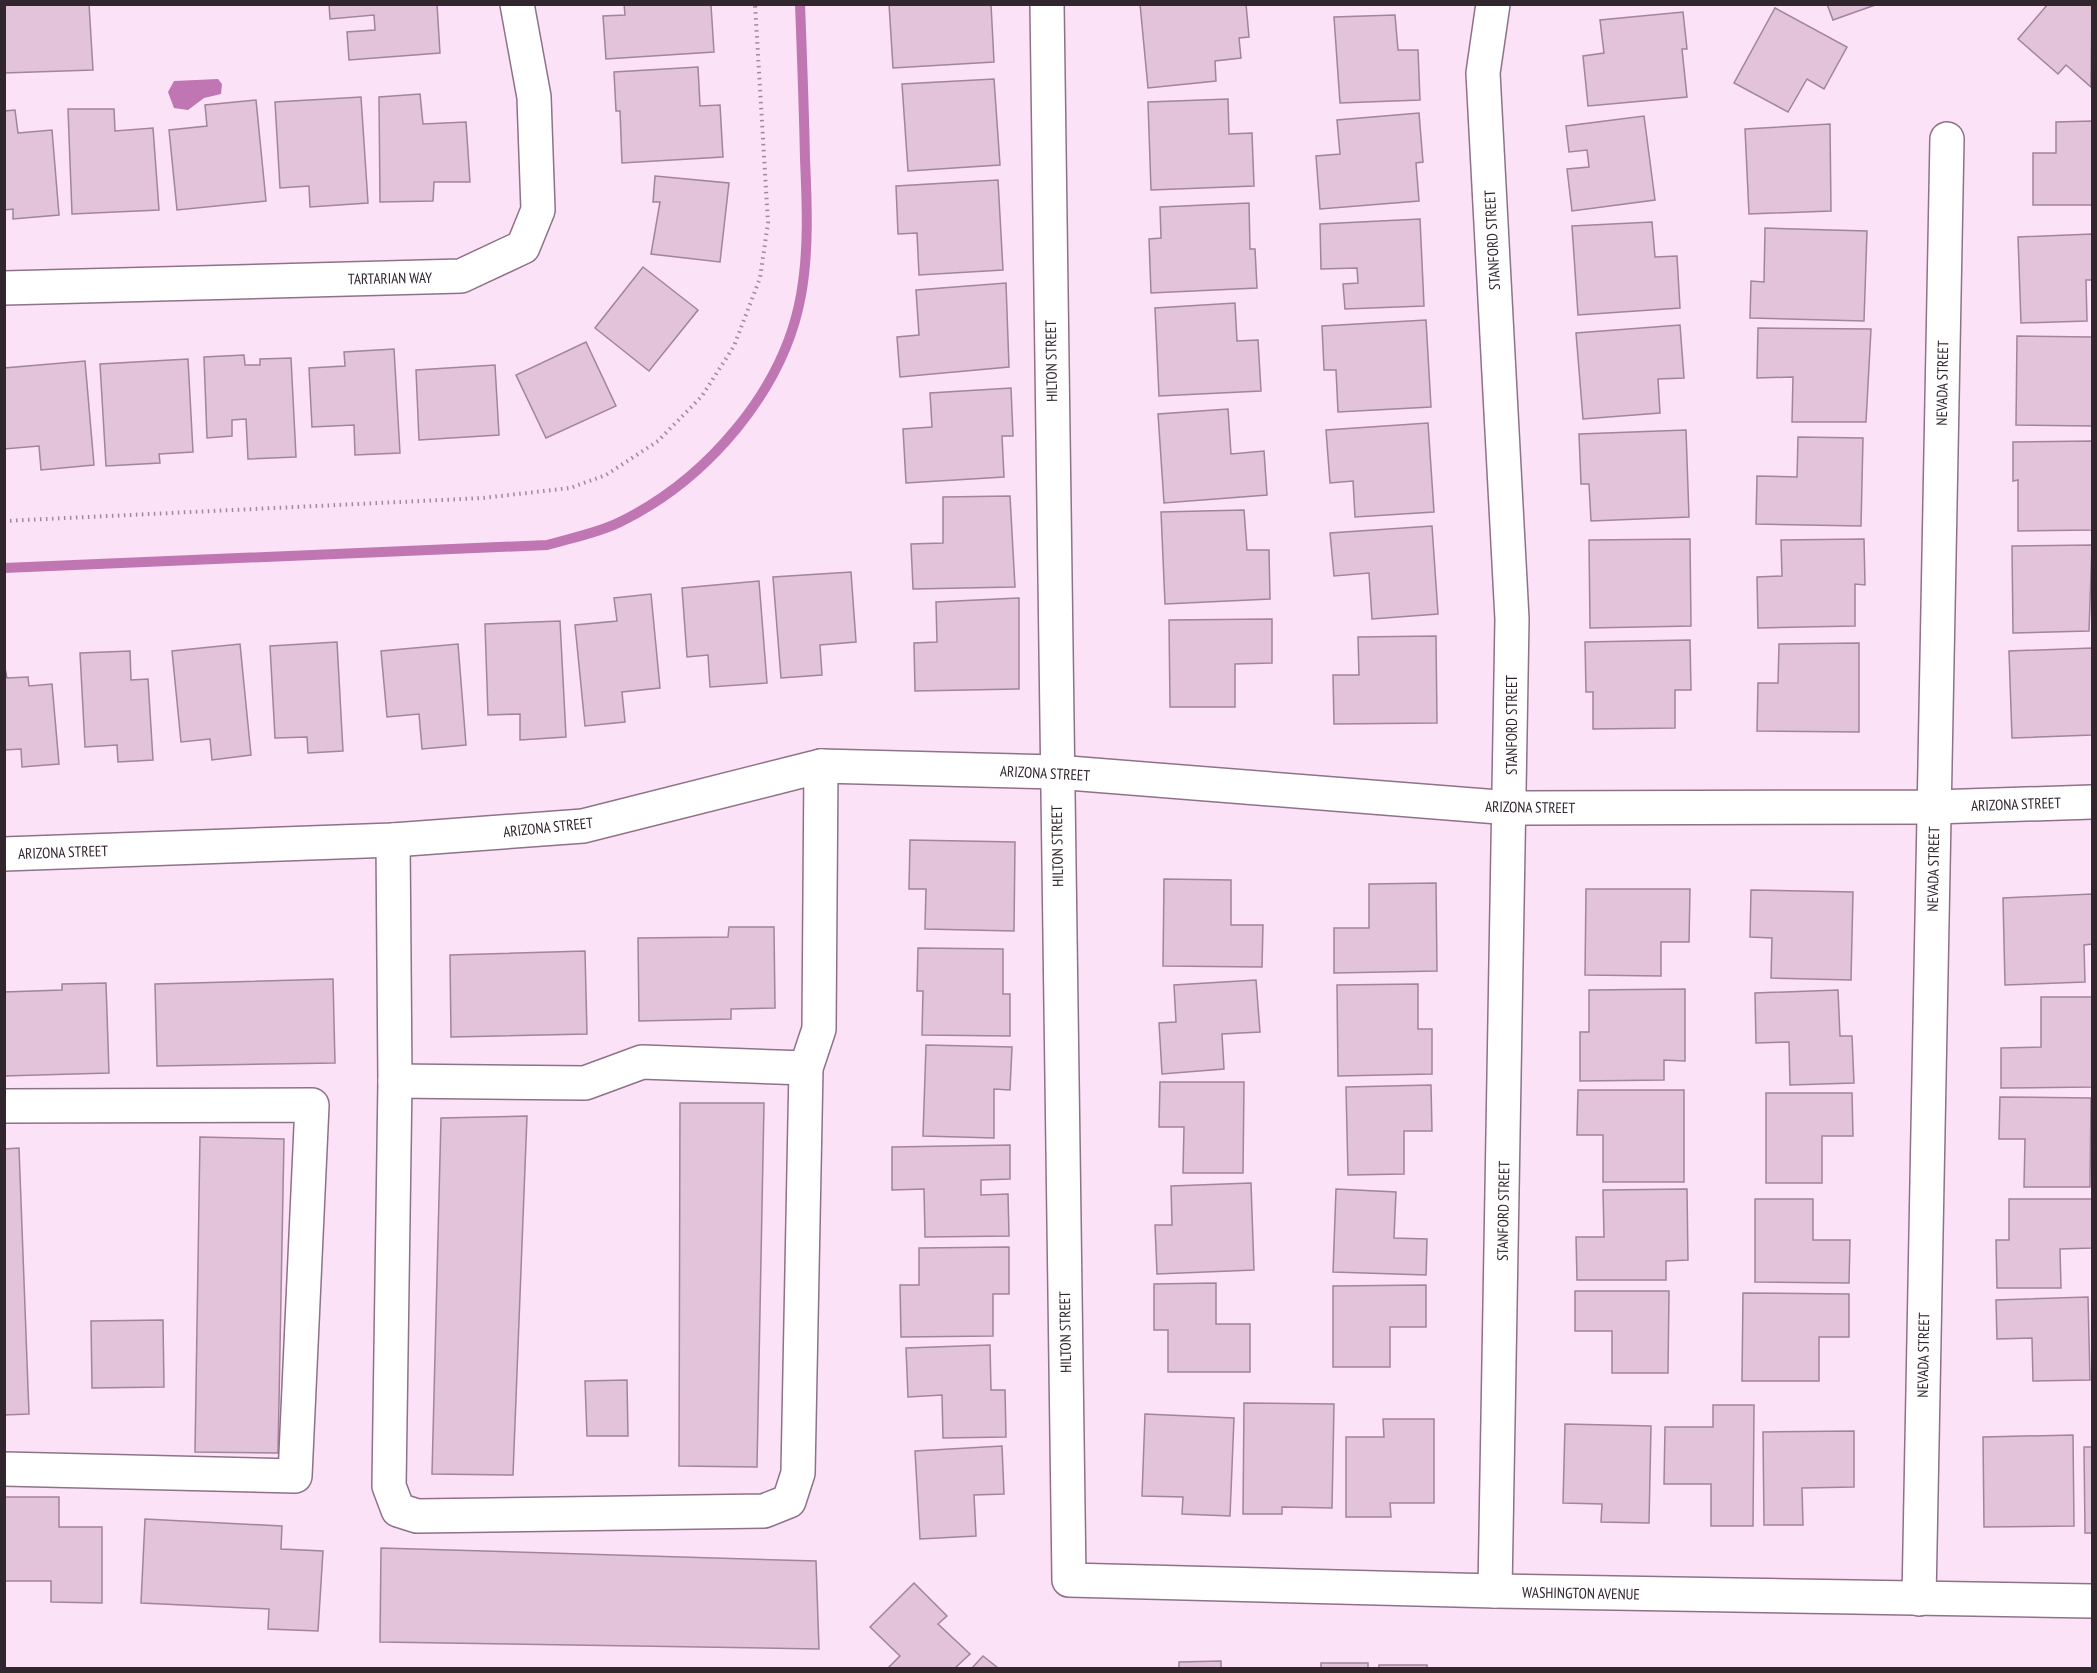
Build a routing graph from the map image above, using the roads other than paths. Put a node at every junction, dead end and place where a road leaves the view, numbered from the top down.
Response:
1 (517, 4) edge
2 (1047, 4) edge
3 (1493, 4) edge
4 (1947, 139) dead end
5 (4, 288) edge
6 (821, 766) junction
7 (1056, 772) junction
8 (2092, 802) edge
9 (1934, 807) junction
10 (1511, 808) junction
11 (393, 840) junction
12 (4, 854) edge
13 (806, 1068) junction
14 (394, 1081) junction
15 (4, 1106) edge
16 (4, 1469) edge
17 (1069, 1580) joint
18 (1495, 1592) junction
19 (1919, 1599) junction
20 (2092, 1602) edge

1 - 5 street, TARTARIAN WAY
2 - 7 street, HILTON STREET
3 - 10 street, STANFORD STREET
4 - 9 street, NEVADA STREET
6 - 7 street, ARIZONA STREET
6 - 11 street, ARIZONA STREET
6 - 13 street
7 - 10 street, ARIZONA STREET
7 - 17 street, HILTON STREET
8 - 9 street, ARIZONA STREET
9 - 10 street, ARIZONA STREET
9 - 19 street, NEVADA STREET
10 - 18 street, STANFORD STREET
11 - 12 street, ARIZONA STREET
11 - 14 street
13 - 14 street
13 - 14 street
15 - 16 street
17 - 18 street, WASHINGTON AVENUE
18 - 19 street, WASHINGTON AVENUE
19 - 20 street, WASHINGTON AVENUE

